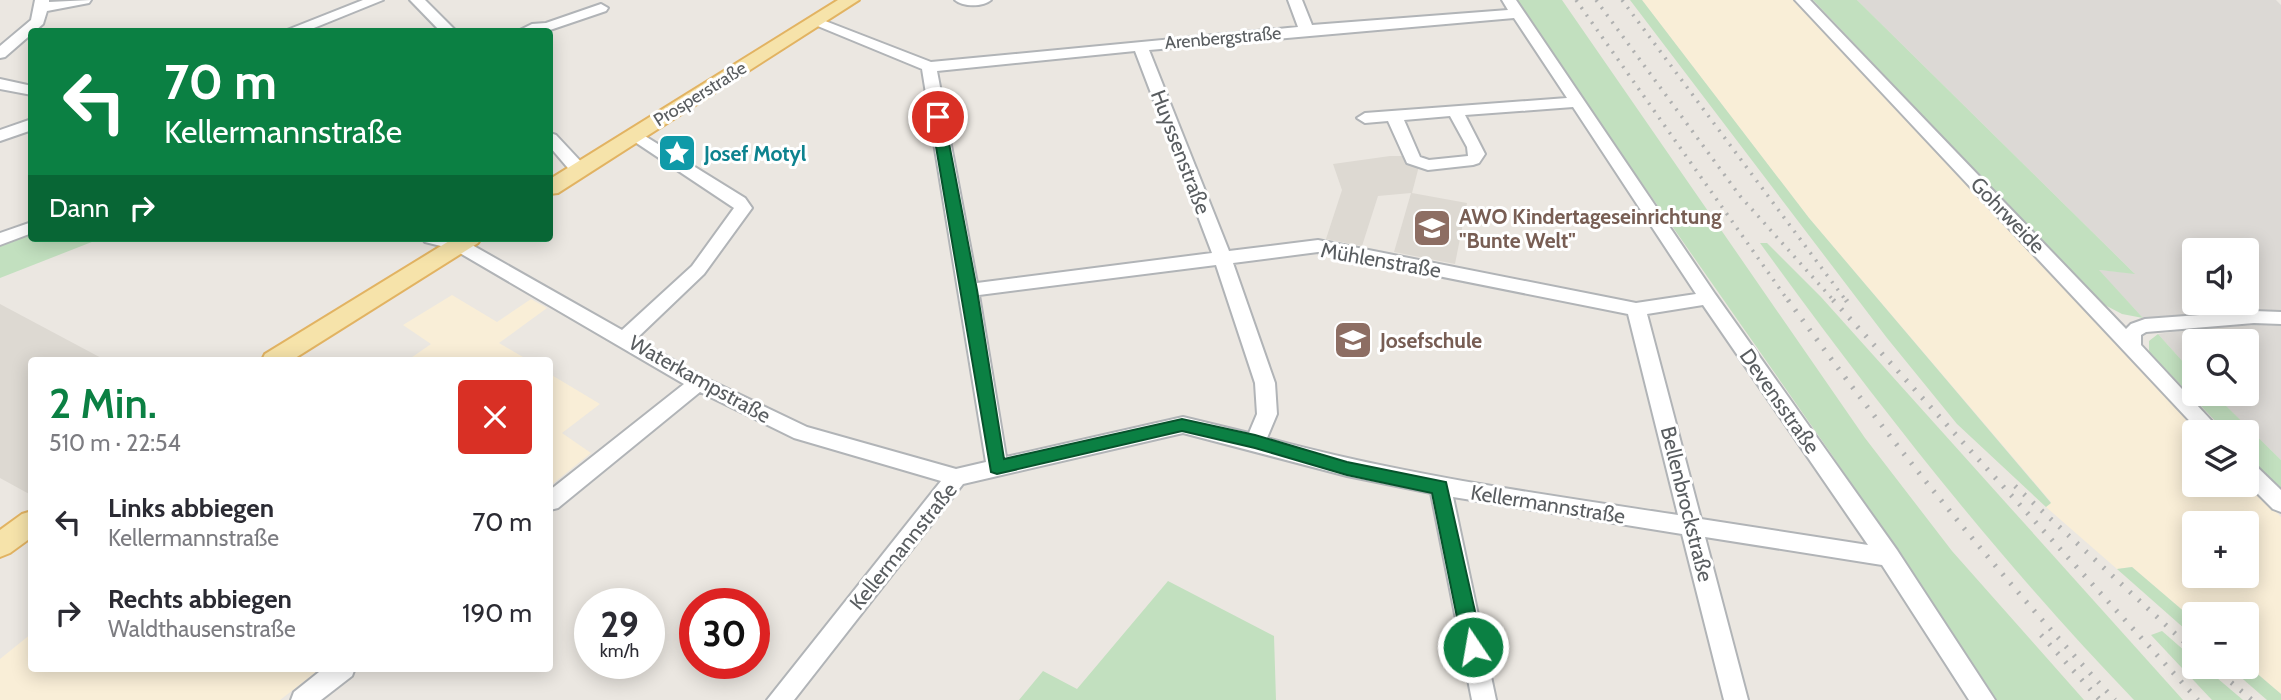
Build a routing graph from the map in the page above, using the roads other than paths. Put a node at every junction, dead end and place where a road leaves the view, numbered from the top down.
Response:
1 (84, 0) edge
2 (376, 0) edge
3 (417, 0) edge
4 (850, 0) edge
5 (962, 0) edge
6 (984, 0) edge
7 (1295, 0) edge
8 (1802, 0) edge
9 (41, 4) edge
10 (1513, 6) edge
11 (601, 8) dead end
12 (815, 22) junction
13 (30, 28) edge
14 (300, 28) edge
15 (446, 28) edge
16 (534, 28) edge
17 (28, 30) edge
18 (1307, 30) junction
19 (1140, 46) junction
20 (0, 54) edge
21 (929, 67) junction
22 (0, 84) edge
23 (28, 90) edge
24 (1578, 102) junction
25 (1454, 110) junction
26 (1394, 116) junction
27 (1365, 118) dead end
28 (28, 125) edge
29 (0, 135) edge
30 (634, 136) junction
31 (553, 142) edge
32 (579, 170) junction
33 (553, 186) edge
34 (28, 228) edge
35 (0, 239) edge
36 (464, 242) edge
37 (1223, 258) junction
38 (969, 290) junction
39 (1708, 298) junction
40 (1636, 309) junction
41 (2281, 318) edge
42 (625, 338) junction
43 (2132, 345) junction
44 (279, 357) edge
45 (698, 383) junction
46 (2201, 420) edge
47 (1255, 442) junction
48 (997, 467) junction
49 (956, 477) junction
50 (2259, 482) edge
51 (1440, 487) junction
52 (553, 500) edge
53 (2281, 503) edge
54 (28, 525) edge
55 (1693, 527) junction
56 (0, 545) edge
57 (1889, 557) junction
58 (337, 672) edge
59 (303, 700) edge
60 (779, 700) edge
61 (1484, 700) edge
62 (1736, 700) edge
63 (1983, 700) edge

1 - 9 street
2 - 14 street
3 - 15 street
4 - 12 main road, Prosperstraße
5 - 6 street
7 - 18 street
8 - 43 street, Gohrweide
9 - 13 street
10 - 18 street, Arenbergstraße
10 - 24 street, Devensstraße
11 - 16 street
12 - 21 street
12 - 30 main road, Prosperstraße
17 - 20 street
18 - 19 street, Arenbergstraße
19 - 21 street, Arenbergstraße
19 - 37 street, Huyssenstraße
21 - 38 street
22 - 23 street
24 - 25 street
24 - 39 street, Devensstraße
25 - 26 street
25 - 26 street
26 - 27 street
28 - 29 street
30 - 32 main road, Prosperstraße
30 - 42 street
31 - 32 street
32 - 33 main road, Prosperstraße
34 - 35 street
36 - 42 street, Waterkampstraße
36 - 44 main road
37 - 38 street, Mühlenstraße
37 - 40 street, Mühlenstraße
37 - 47 street, Huyssenstraße
38 - 48 street
39 - 40 street, Mühlenstraße
39 - 57 street, Devensstraße
40 - 55 street, Bellenbrockstraße
41 - 43 street
42 - 45 street, Waterkampstraße
43 - 46 street, Gohrweide
45 - 49 street, Waterkampstraße
45 - 52 street
47 - 48 street, Kellermannstraße
47 - 51 street, Kellermannstraße
48 - 49 street, Kellermannstraße
49 - 60 street, Kellermannstraße
50 - 53 street
51 - 55 street, Kellermannstraße
51 - 61 street
54 - 56 main road
55 - 57 street, Kellermannstraße
55 - 62 street, Bellenbrockstraße
57 - 63 street, Devensstraße
58 - 59 street

